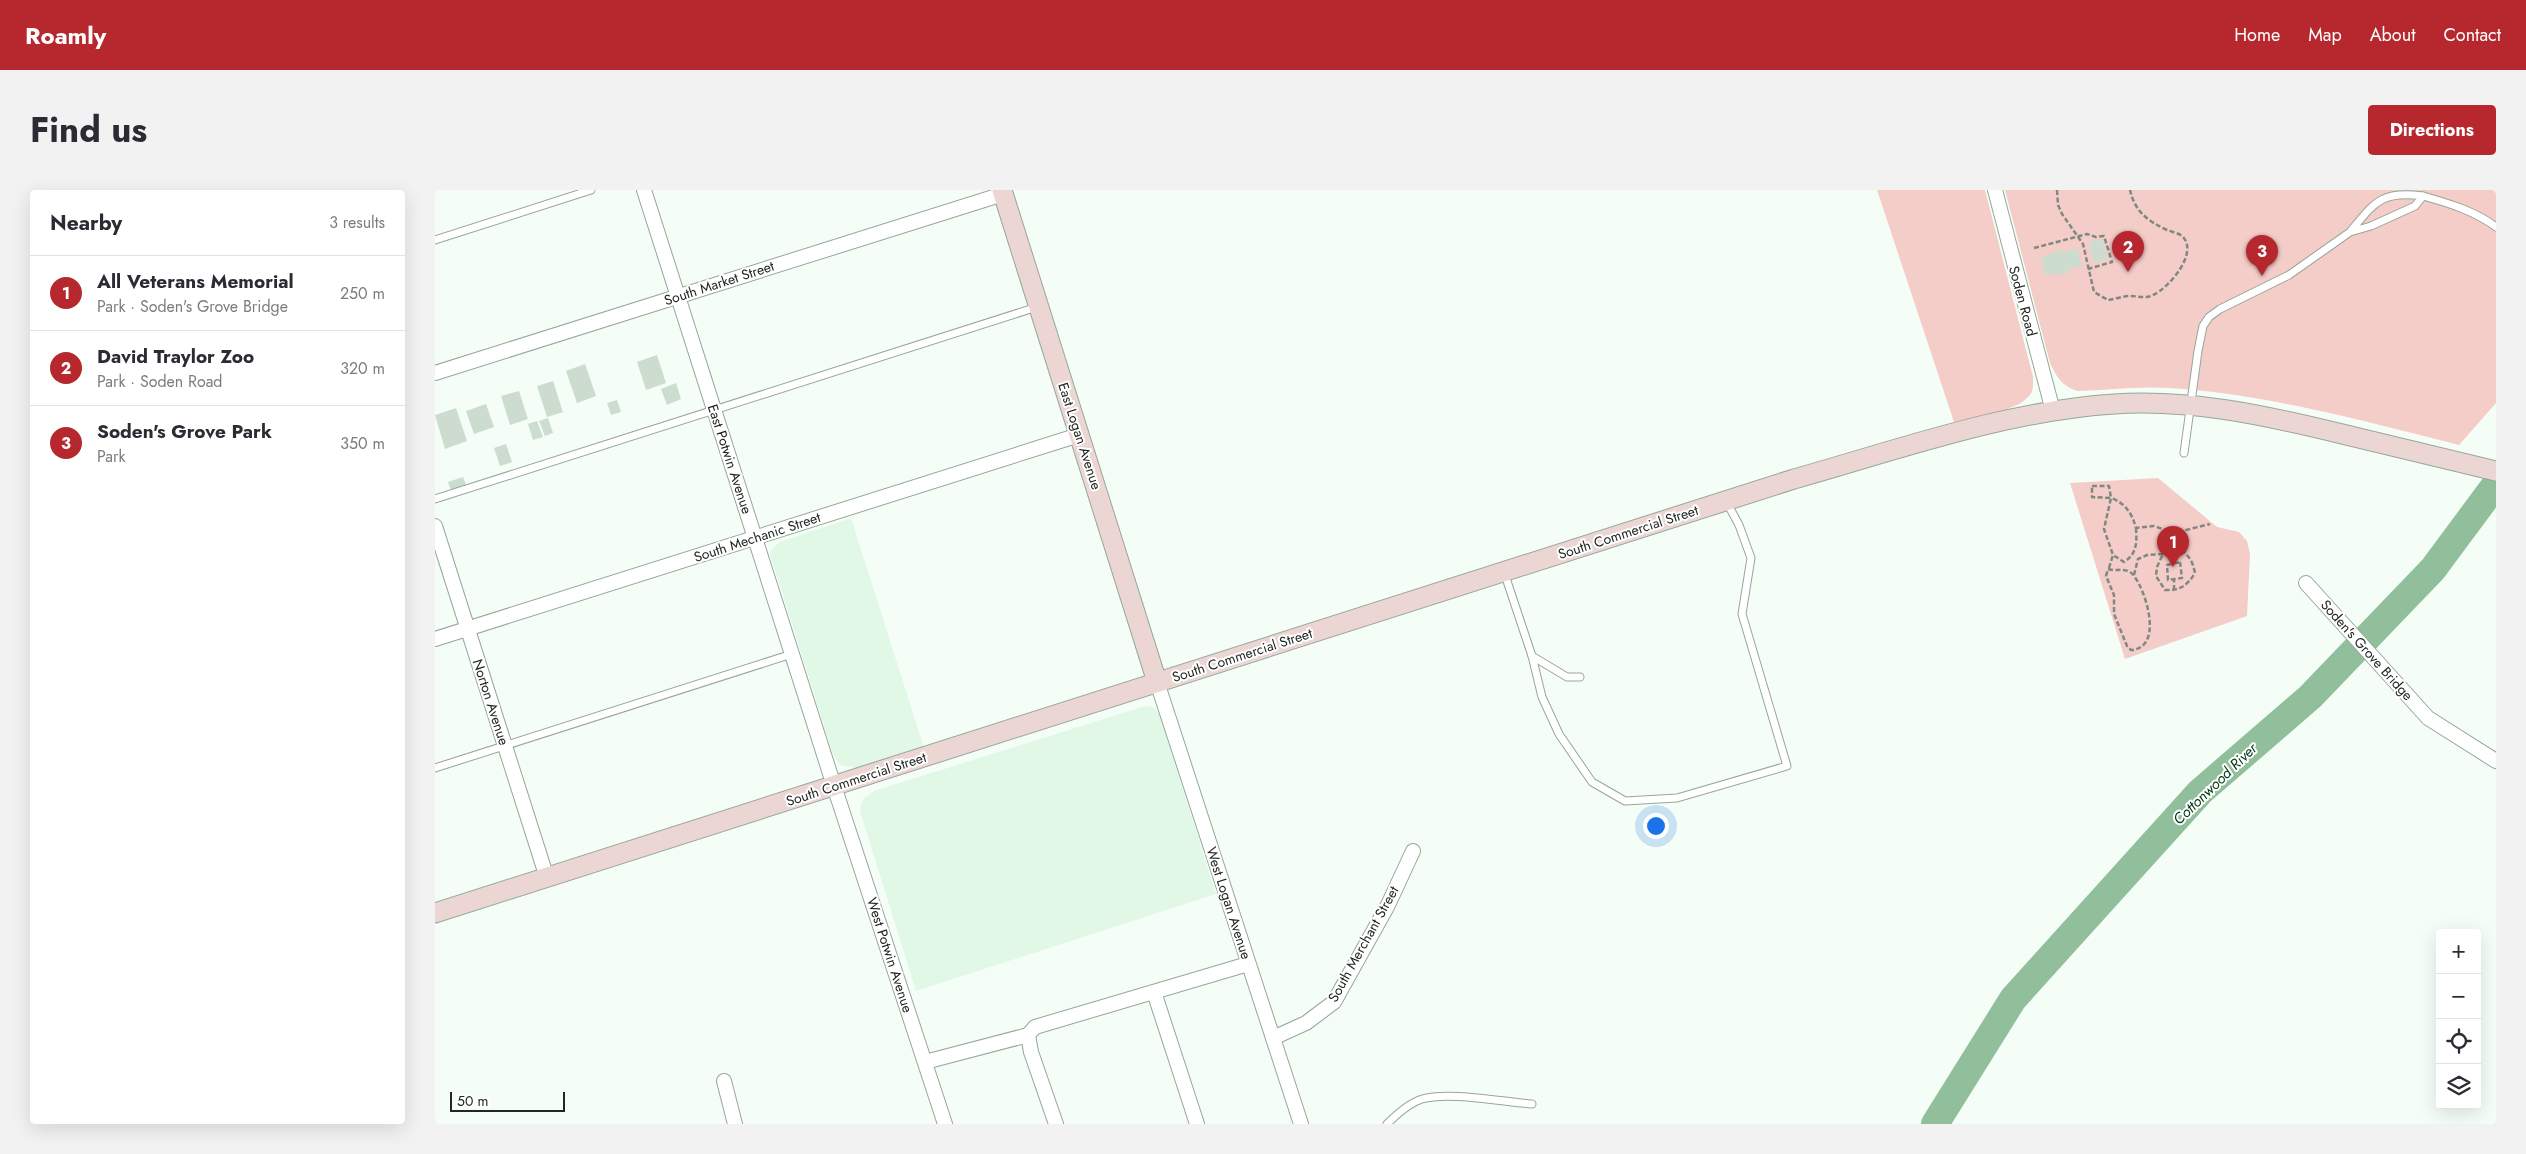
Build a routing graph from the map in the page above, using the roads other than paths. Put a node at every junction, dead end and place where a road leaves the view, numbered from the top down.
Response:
1 (591, 190) edge
2 (643, 190) edge
3 (1995, 190) edge
4 (1002, 192) edge
5 (2423, 196) junction
6 (2496, 227) edge
7 (2350, 232) junction
8 (435, 240) edge
9 (678, 296) junction
10 (1039, 306) junction
11 (435, 373) edge
12 (2191, 405) junction
13 (714, 410) junction
14 (2053, 411) junction
15 (1079, 435) junction
16 (2184, 453) dead end
17 (2496, 471) edge
18 (435, 499) edge
19 (1726, 501) junction
20 (435, 526) edge
21 (755, 538) junction
22 (1504, 572) junction
23 (2306, 583) dead end
24 (467, 629) junction
25 (435, 639) edge
26 (792, 654) junction
27 (1532, 656) junction
28 (1580, 677) dead end
29 (1157, 682) junction
30 (505, 746) junction
31 (2496, 761) edge
32 (435, 768) edge
33 (834, 786) junction
34 (1413, 851) dead end
35 (547, 878) junction
36 (435, 913) edge
37 (1249, 964) junction
38 (1154, 992) junction
39 (1029, 1034) junction
40 (1273, 1038) junction
41 (925, 1062) junction
42 (723, 1081) dead end
43 (1532, 1104) dead end
44 (735, 1124) edge
45 (945, 1124) edge
46 (1056, 1124) edge
47 (1197, 1124) edge
48 (1301, 1124) edge
49 (1387, 1124) edge

1 - 8 lane
2 - 9 street, East Potwin Avenue
3 - 14 street, Soden Road
4 - 9 street, South Market Street
4 - 10 main road, East Logan Avenue
5 - 6 lane
5 - 7 lane
5 - 7 lane
7 - 12 lane
9 - 11 street, South Market Street
9 - 13 street, East Potwin Avenue
10 - 13 lane
10 - 15 main road, East Logan Avenue
12 - 14 main road, South Commercial Street
12 - 16 lane
12 - 17 main road, South Commercial Street
13 - 18 lane
13 - 21 street, East Potwin Avenue
14 - 19 main road, South Commercial Street
15 - 21 street, South Mechanic Street
15 - 29 main road, East Logan Avenue
19 - 22 main road, South Commercial Street
19 - 27 lane
20 - 24 street, Norton Avenue
21 - 24 street, South Mechanic Street
21 - 26 street, East Potwin Avenue
22 - 27 lane
22 - 29 main road, South Commercial Street
23 - 31 street, Soden's Grove Bridge
24 - 25 street, South Mechanic Street
24 - 30 street, Norton Avenue
26 - 30 lane
26 - 33 street, East Potwin Avenue
27 - 28 lane
29 - 33 main road, South Commercial Street
29 - 37 street, West Logan Avenue
30 - 32 lane
30 - 35 street, Norton Avenue
33 - 35 main road, South Commercial Street
33 - 41 street, West Potwin Avenue
34 - 40 street, South Merchant Street
35 - 36 main road, South Commercial Street
37 - 38 street
37 - 40 street, West Logan Avenue
38 - 39 street
38 - 47 street
39 - 41 street
39 - 46 street
40 - 48 street, West Logan Avenue
41 - 45 street, West Potwin Avenue
42 - 44 street
43 - 49 lane

